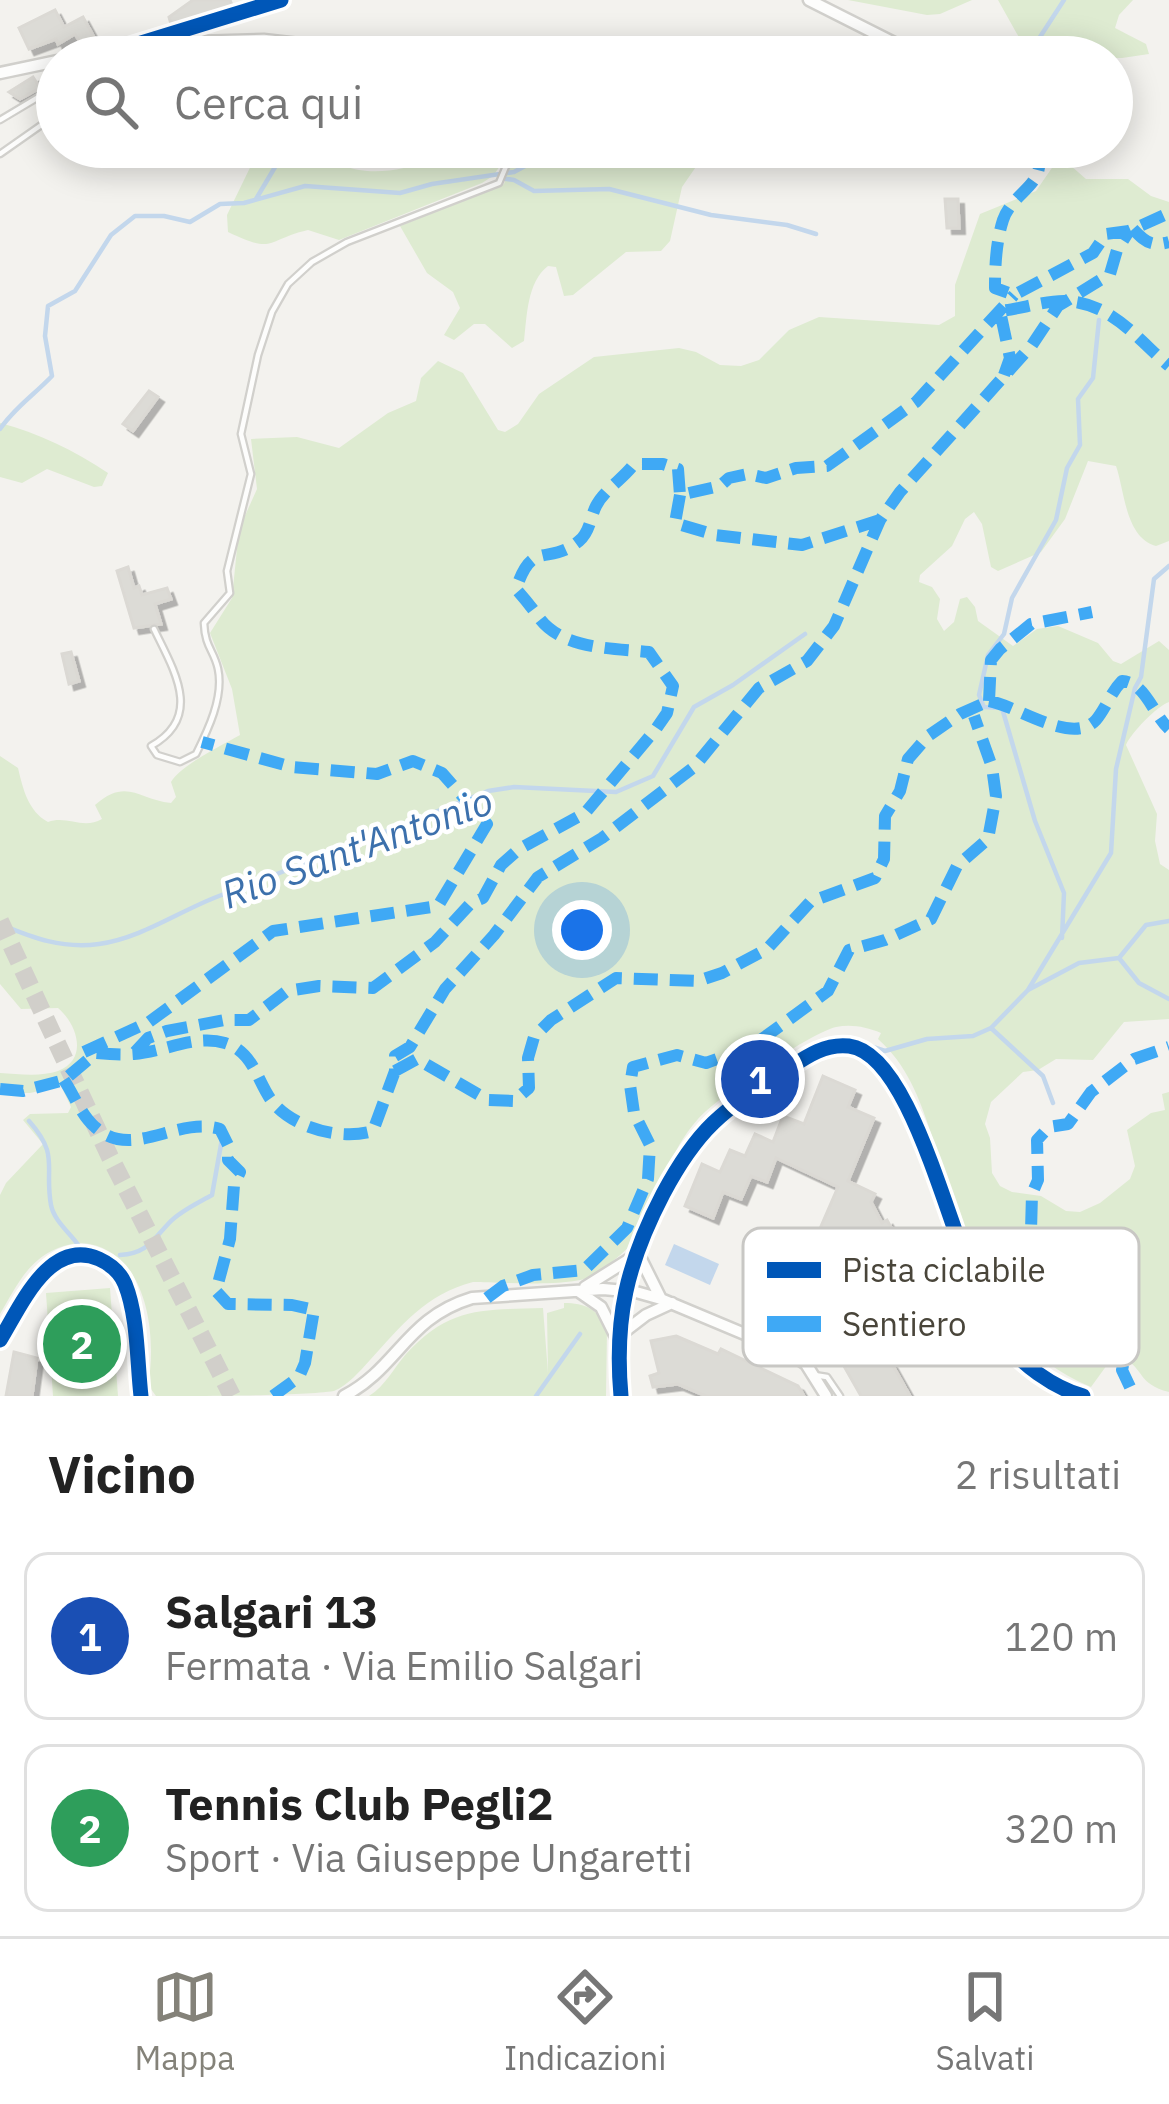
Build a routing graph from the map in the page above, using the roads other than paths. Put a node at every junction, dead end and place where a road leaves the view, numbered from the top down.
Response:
1 (281, 0) edge
2 (809, 0) edge
3 (161, 36) edge
4 (880, 36) edge
5 (36, 65) edge
6 (0, 73) edge
7 (36, 99) edge
8 (0, 120) edge
9 (36, 129) edge
10 (0, 154) edge
11 (505, 168) edge
12 (154, 629) dead end
13 (953, 1228) edge
14 (638, 1253) junction
15 (624, 1290) junction
16 (577, 1291) junction
17 (666, 1301) junction
18 (743, 1333) edge
19 (616, 1338) junction
20 (0, 1340) edge
21 (807, 1366) edge
22 (1028, 1366) edge
23 (814, 1375) junction
24 (142, 1396) edge
25 (344, 1396) edge
26 (621, 1396) edge
27 (826, 1396) edge
28 (840, 1396) edge
29 (1083, 1396) edge

1 - 3 street
2 - 4 street
5 - 6 street
7 - 8 lane
9 - 10 lane
11 - 12 lane
13 - 14 street
14 - 15 street
14 - 16 street
14 - 17 street
15 - 16 street
15 - 17 street
15 - 19 street
16 - 19 street
16 - 25 street
17 - 18 street
17 - 19 street
19 - 26 street
20 - 24 street
21 - 23 street
22 - 29 street
23 - 27 street
23 - 28 lane

